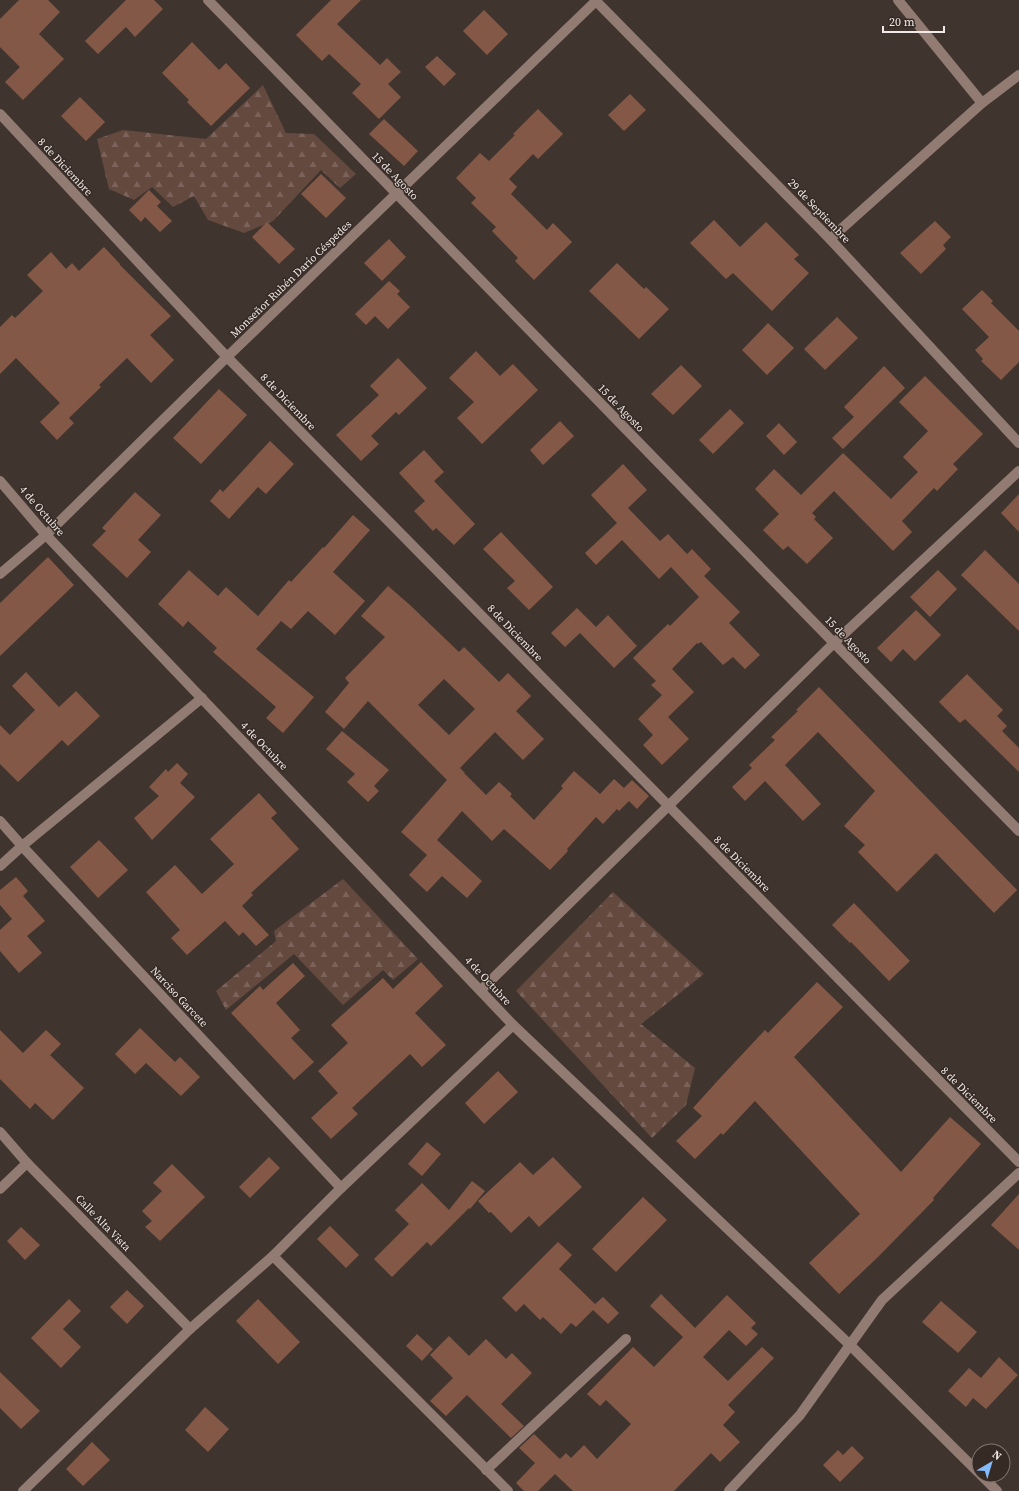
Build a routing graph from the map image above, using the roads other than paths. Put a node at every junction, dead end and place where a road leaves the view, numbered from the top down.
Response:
1 (208, 0) edge
2 (596, 0) edge
3 (898, 0) edge
4 (1019, 74) edge
5 (982, 103) junction
6 (0, 114) edge
7 (396, 194) junction
8 (830, 239) junction
9 (227, 357) junction
10 (1019, 443) edge
11 (1019, 471) edge
12 (0, 481) edge
13 (46, 535) junction
14 (0, 574) edge
15 (834, 643) junction
16 (202, 698) junction
17 (667, 806) junction
18 (0, 821) edge
19 (1019, 831) edge
20 (22, 846) junction
21 (0, 866) edge
22 (481, 990) junction
23 (513, 1025) junction
24 (0, 1132) edge
25 (1019, 1162) edge
26 (27, 1163) junction
27 (1019, 1173) edge
28 (341, 1188) junction
29 (0, 1189) edge
30 (273, 1256) junction
31 (190, 1329) junction
32 (626, 1339) dead end
33 (850, 1345) junction
34 (971, 1465) edge
35 (486, 1470) junction
36 (989, 1483) edge
37 (23, 1491) edge
38 (508, 1491) edge
39 (729, 1491) edge
40 (997, 1491) edge

1 - 7 street, 15 de Agosto
2 - 7 street, Monseñor Rubén Darío Céspedes
2 - 8 street, 29 de Septiembre
3 - 5 street
4 - 5 street
5 - 8 street
6 - 9 street, 8 de Diciembre
7 - 9 street, Monseñor Rubén Darío Céspedes
7 - 15 street, 15 de Agosto
8 - 10 street, 29 de Septiembre
9 - 13 street, Monseñor Rubén Darío Céspedes
9 - 17 street, 8 de Diciembre
11 - 15 street
12 - 13 street, 4 de Octubre
13 - 14 street, Monseñor Rubén Darío Céspedes
13 - 16 street, 4 de Octubre
15 - 17 street
15 - 19 street, 15 de Agosto
16 - 20 street
16 - 22 street, 4 de Octubre
17 - 22 street
17 - 25 street, 8 de Diciembre
18 - 20 street, Narciso Garcete
20 - 21 street
20 - 28 street, Narciso Garcete
22 - 23 street, 4 de Octubre
23 - 28 street
23 - 33 street, 4 de Octubre
24 - 26 street, Calle Alta Vista
26 - 29 street
26 - 31 street, Calle Alta Vista
27 - 33 street
28 - 30 street
30 - 31 street
30 - 35 street
31 - 37 street
32 - 35 street
33 - 34 street, 4 de Octubre
33 - 39 street
35 - 38 street
36 - 40 street, 4 de Octubre

